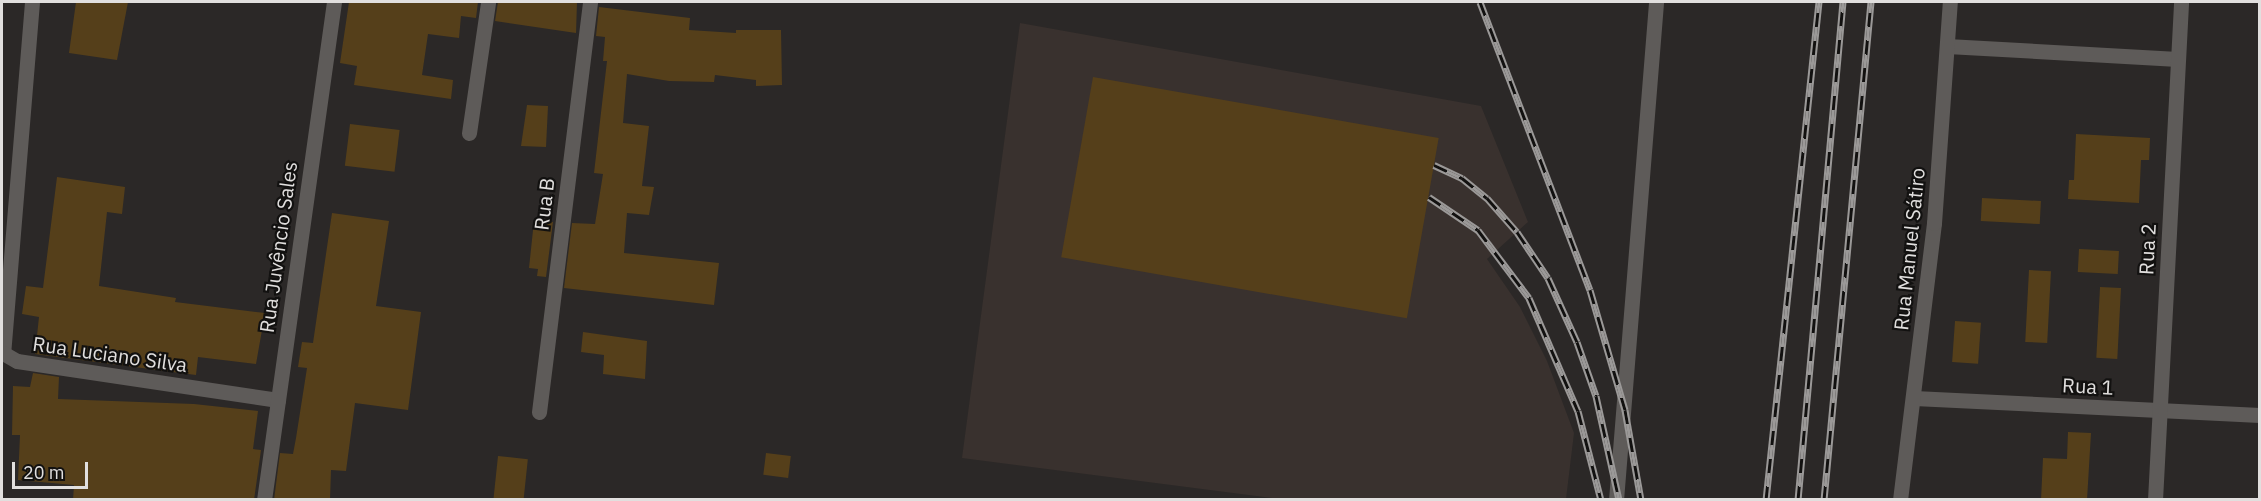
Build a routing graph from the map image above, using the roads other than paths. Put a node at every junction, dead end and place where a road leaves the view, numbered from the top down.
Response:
1 (32, 2) edge
2 (334, 2) edge
3 (488, 2) edge
4 (590, 2) edge
5 (1656, 2) edge
6 (1950, 2) edge
7 (2181, 2) edge
8 (1947, 46) junction
9 (2178, 59) junction
10 (469, 133) dead end
11 (1914, 398) junction
12 (278, 400) junction
13 (2159, 411) junction
14 (539, 412) dead end
15 (2259, 415) edge
16 (264, 500) edge
17 (1616, 500) edge
18 (1900, 500) edge
19 (2155, 500) edge

1 - 12 street, Rua Luciano Silva
2 - 12 street, Rua Juvêncio Sales
3 - 10 street
4 - 14 street, Rua B
5 - 17 street
6 - 8 street, Rua Manuel Sátiro
7 - 9 street, Rua 2
8 - 9 street
8 - 11 street, Rua Manuel Sátiro
9 - 13 street, Rua 2
11 - 13 street, Rua 1
11 - 18 street, Rua Manuel Sátiro
12 - 16 street, Rua Juvêncio Sales
13 - 15 street, Rua 1
13 - 19 street, Rua 2

